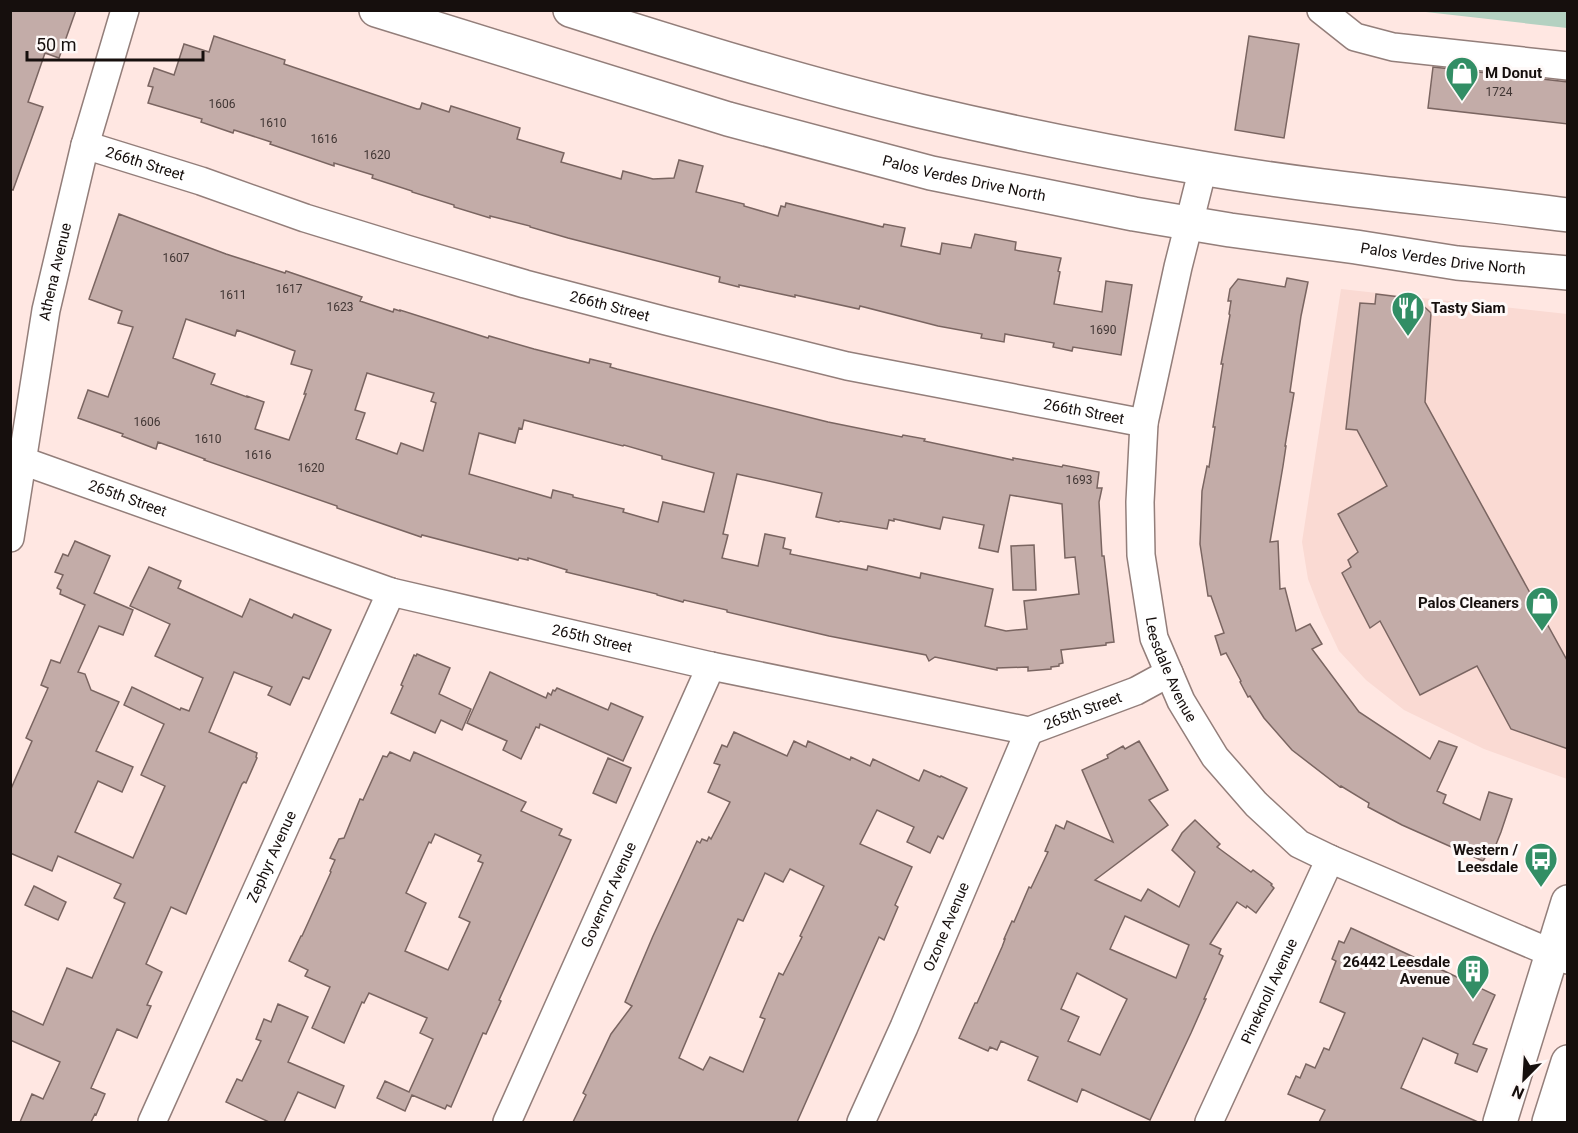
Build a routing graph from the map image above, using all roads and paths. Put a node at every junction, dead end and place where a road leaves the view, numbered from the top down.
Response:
1 (125, 10) edge
2 (376, 10) edge
3 (570, 10) edge
4 (1321, 10) edge
5 (1568, 66) edge
6 (85, 146) junction
7 (1203, 168) junction
8 (1568, 215) edge
9 (1188, 223) junction
10 (1568, 273) edge
11 (1144, 423) junction
12 (23, 461) junction
13 (10, 538) edge
14 (391, 592) junction
15 (711, 666) junction
16 (1169, 673) junction
17 (1029, 731) junction
18 (1330, 859) junction
19 (1568, 902) edge
20 (1559, 957) edge
21 (1568, 1062) edge
22 (152, 1122) edge
23 (507, 1122) edge
24 (861, 1122) edge
25 (1209, 1122) edge
26 (1500, 1122) edge
27 (1549, 1122) edge

1 - 6 street, Athena Avenue
2 - 9 main road, Palos Verdes Drive North
3 - 7 main road
4 - 5 street
6 - 11 street, 266th Street
6 - 12 street, Athena Avenue
7 - 8 main road
7 - 9 street, Leesdale Avenue
9 - 10 main road, Palos Verdes Drive North
9 - 11 street, Leesdale Avenue
11 - 16 street, Leesdale Avenue
12 - 13 street, Athena Avenue
12 - 14 street, 265th Street
14 - 15 street, 265th Street
14 - 22 street, Zephyr Avenue
15 - 17 street, 265th Street
15 - 23 street, Governor Avenue
16 - 17 street, 265th Street
16 - 18 street, Leesdale Avenue
17 - 24 street, Ozone Avenue
18 - 20 street, Leesdale Avenue
18 - 25 street, Pineknoll Avenue
19 - 20 main road
20 - 26 main road
21 - 27 main road

